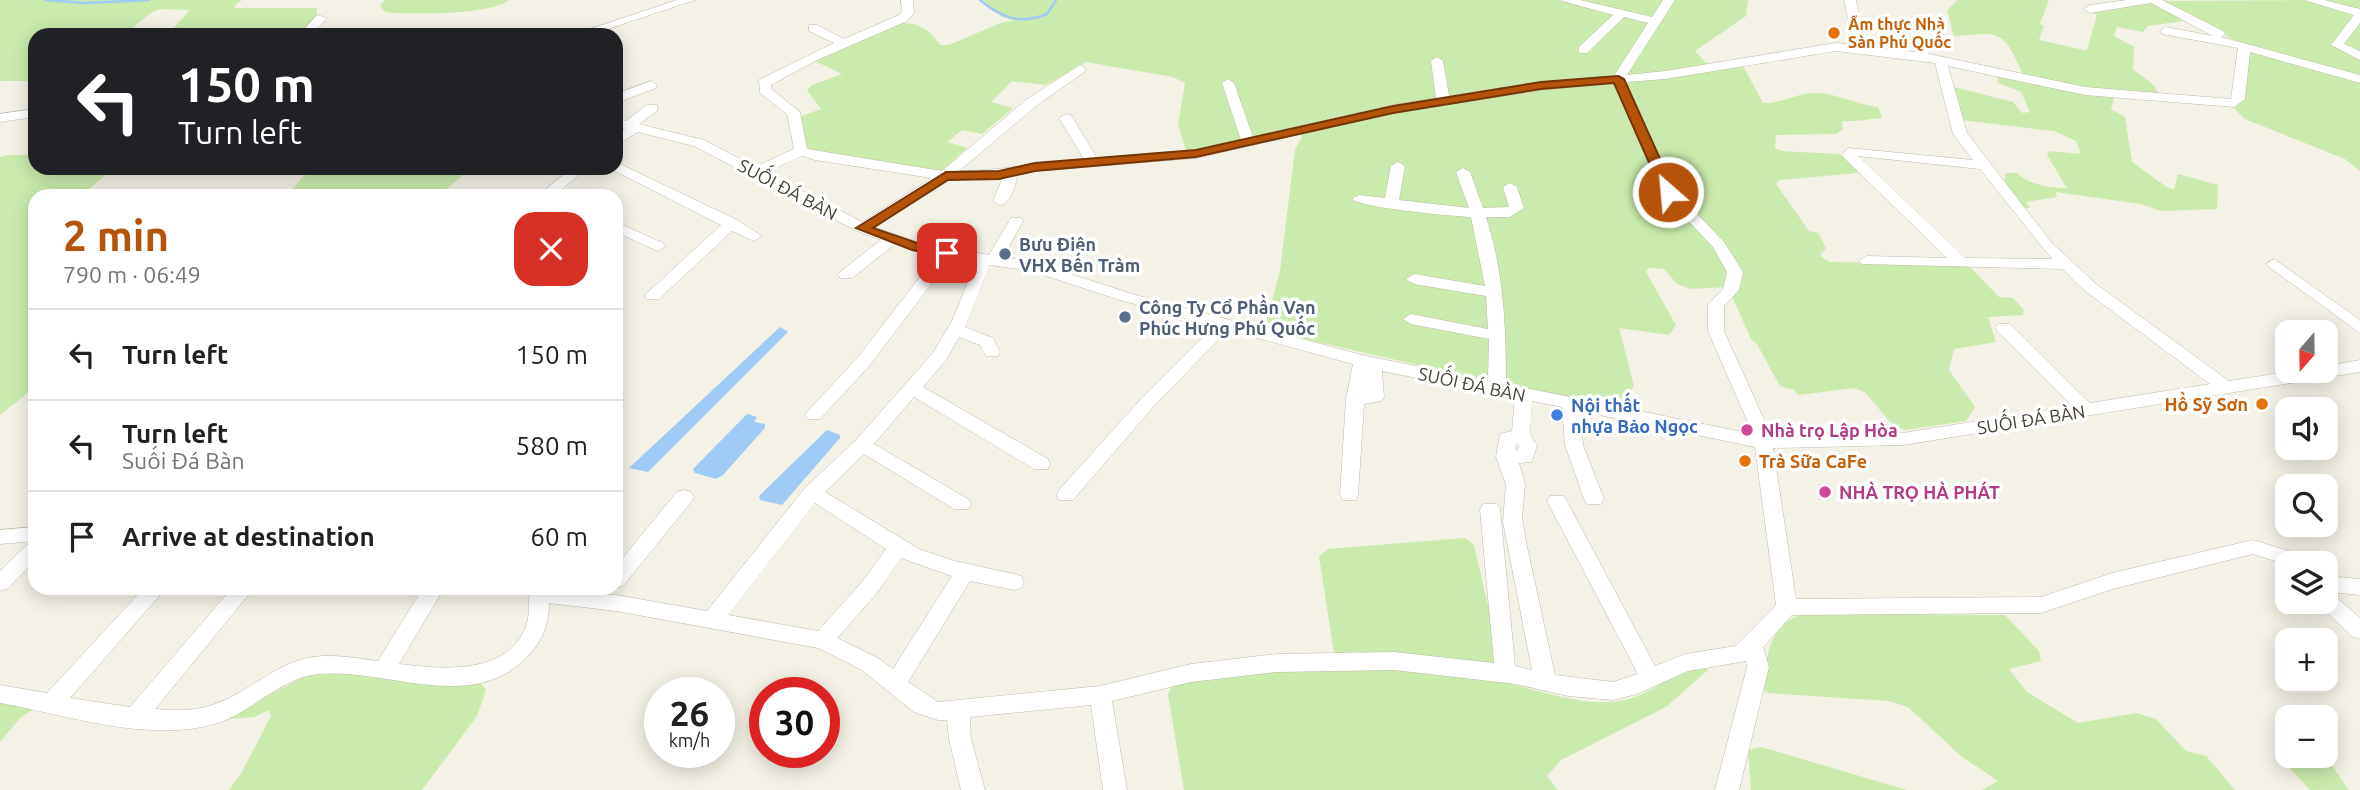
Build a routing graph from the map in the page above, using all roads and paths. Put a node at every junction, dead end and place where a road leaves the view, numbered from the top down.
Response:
1 (689, 0) edge
2 (907, 0) edge
3 (1564, 0) edge
4 (1669, 0) edge
5 (1850, 0) edge
6 (2151, 0) edge
7 (2310, 0) edge
8 (2090, 9) dead end
9 (1621, 14) junction
10 (2360, 14) edge
11 (321, 18) dead end
12 (1654, 21) junction
13 (1912, 21) dead end
14 (2200, 25) junction
15 (312, 28) edge
16 (600, 28) edge
17 (813, 28) dead end
18 (2166, 31) junction
19 (2155, 41) dead end
20 (843, 44) junction
21 (2240, 46) junction
22 (1860, 47) junction
23 (1583, 50) dead end
24 (2360, 56) edge
25 (1932, 59) junction
26 (1437, 61) dead end
27 (1080, 69) dead end
28 (1618, 79) junction
29 (2360, 79) edge
30 (1228, 83) dead end
31 (650, 86) dead end
32 (623, 98) edge
33 (1443, 102) junction
34 (652, 108) dead end
35 (28, 114) edge
36 (0, 118) edge
37 (1066, 118) dead end
38 (627, 124) edge
39 (1249, 142) junction
40 (802, 151) junction
41 (1094, 164) junction
42 (1982, 165) junction
43 (1398, 166) dead end
44 (623, 169) edge
45 (1010, 171) junction
46 (755, 172) junction
47 (1463, 172) dead end
48 (572, 175) edge
49 (946, 176) junction
50 (1510, 187) dead end
51 (555, 189) edge
52 (1359, 199) dead end
53 (1000, 201) dead end
54 (1391, 204) junction
55 (1480, 214) junction
56 (1016, 221) dead end
57 (732, 223) junction
58 (862, 228) junction
59 (623, 229) edge
60 (754, 236) dead end
61 (892, 239) junction
62 (658, 246) dead end
63 (947, 253) junction
64 (989, 260) junction
65 (1867, 261) dead end
66 (1960, 262) junction
67 (2063, 264) junction
68 (2274, 264) dead end
69 (846, 275) dead end
70 (1414, 279) dead end
71 (1493, 292) junction
72 (653, 296) dead end
73 (1411, 319) dead end
74 (1227, 323) junction
75 (2004, 328) dead end
76 (2360, 328) edge
77 (956, 329) junction
78 (1499, 336) junction
79 (992, 352) dead end
80 (1368, 361) junction
81 (2360, 366) edge
82 (2225, 387) junction
83 (911, 388) junction
84 (1497, 389) junction
85 (1524, 395) junction
86 (1571, 405) junction
87 (2086, 410) junction
88 (814, 415) dead end
89 (1762, 442) junction
90 (862, 445) junction
91 (1041, 464) dead end
92 (812, 493) junction
93 (1066, 495) dead end
94 (1349, 495) dead end
95 (684, 497) dead end
96 (1594, 499) dead end
97 (1557, 500) dead end
98 (961, 504) dead end
99 (1490, 509) dead end
100 (28, 535) edge
101 (0, 537) edge
102 (898, 547) junction
103 (2275, 554) edge
104 (28, 556) edge
105 (623, 571) edge
106 (965, 572) junction
107 (1014, 582) dead end
108 (0, 583) edge
109 (2338, 585) edge
110 (2360, 587) edge
111 (150, 595) edge
112 (238, 595) edge
113 (430, 595) edge
114 (540, 595) edge
115 (608, 595) edge
116 (1787, 607) junction
117 (2338, 610) edge
118 (713, 619) junction
119 (2360, 631) edge
120 (822, 640) junction
121 (1752, 645) junction
122 (384, 670) junction
123 (1505, 674) junction
124 (1651, 679) junction
125 (1545, 682) junction
126 (895, 684) junction
127 (0, 694) edge
128 (1100, 695) junction
129 (52, 702) junction
130 (958, 711) junction
131 (136, 716) junction
132 (972, 790) edge
133 (1115, 790) edge
134 (1727, 790) edge

1 - 16 street
2 - 20 street
3 - 9 street
4 - 12 street
5 - 22 street
6 - 8 street
6 - 14 street
7 - 10 street
9 - 12 street
9 - 23 street
10 - 24 street
11 - 15 street
12 - 28 street
13 - 25 street
14 - 18 street
14 - 21 street
17 - 20 street
18 - 19 street
18 - 21 street
20 - 40 street
21 - 25 street
21 - 29 street
22 - 25 street
22 - 28 street
25 - 42 street
26 - 33 street
27 - 49 street
28 - 33 street
28 - 89 street
30 - 39 street
31 - 32 street
33 - 39 street
34 - 38 street
35 - 36 street
37 - 41 street
38 - 46 street, SUỐI ĐÁ BÀN
39 - 41 street
40 - 46 street
40 - 49 street
41 - 45 street
42 - 66 street
42 - 67 street
43 - 54 street
44 - 57 street
45 - 49 street
45 - 53 street
46 - 58 street, SUỐI ĐÁ BÀN
47 - 55 street
48 - 51 street
49 - 58 street
50 - 55 street
52 - 54 street
54 - 55 street
55 - 71 street
56 - 64 street
57 - 60 street
57 - 72 street
58 - 61 street, SUỐI ĐÁ BÀN
59 - 62 street
61 - 63 street, SUỐI ĐÁ BÀN
61 - 69 street
63 - 64 street, SUỐI ĐÁ BÀN
63 - 88 street
64 - 74 street, SUỐI ĐÁ BÀN
64 - 77 street
65 - 66 street
66 - 67 street
67 - 82 street
68 - 76 street
70 - 71 street
71 - 78 street
73 - 78 street
74 - 80 street, SUỐI ĐÁ BÀN
74 - 93 street
75 - 87 street
77 - 79 street
77 - 83 street
78 - 84 street
80 - 84 street, SUỐI ĐÁ BÀN
80 - 94 street
81 - 82 street, SUỐI ĐÁ BÀN
82 - 87 street, SUỐI ĐÁ BÀN
83 - 90 street
83 - 91 street
84 - 85 street, SUỐI ĐÁ BÀN
85 - 86 street, SUỐI ĐÁ BÀN
85 - 125 street
86 - 89 street, SUỐI ĐÁ BÀN
86 - 96 street
87 - 89 street, SUỐI ĐÁ BÀN
89 - 116 street
90 - 92 street
90 - 98 street
92 - 102 street
92 - 118 street
95 - 105 street
97 - 124 street
99 - 123 street
100 - 101 street
102 - 106 street
102 - 120 street
103 - 116 street
104 - 108 street
106 - 107 street
106 - 126 street
109 - 110 street
111 - 129 street
112 - 131 street
113 - 122 street
114 - 122 street
115 - 118 street
116 - 121 street
117 - 119 street
118 - 120 street
120 - 126 street
121 - 124 street
121 - 134 street
122 - 131 street
123 - 125 street
123 - 128 street
124 - 125 street
126 - 130 street
127 - 129 street
128 - 130 street
128 - 133 street
129 - 131 street
130 - 132 street

